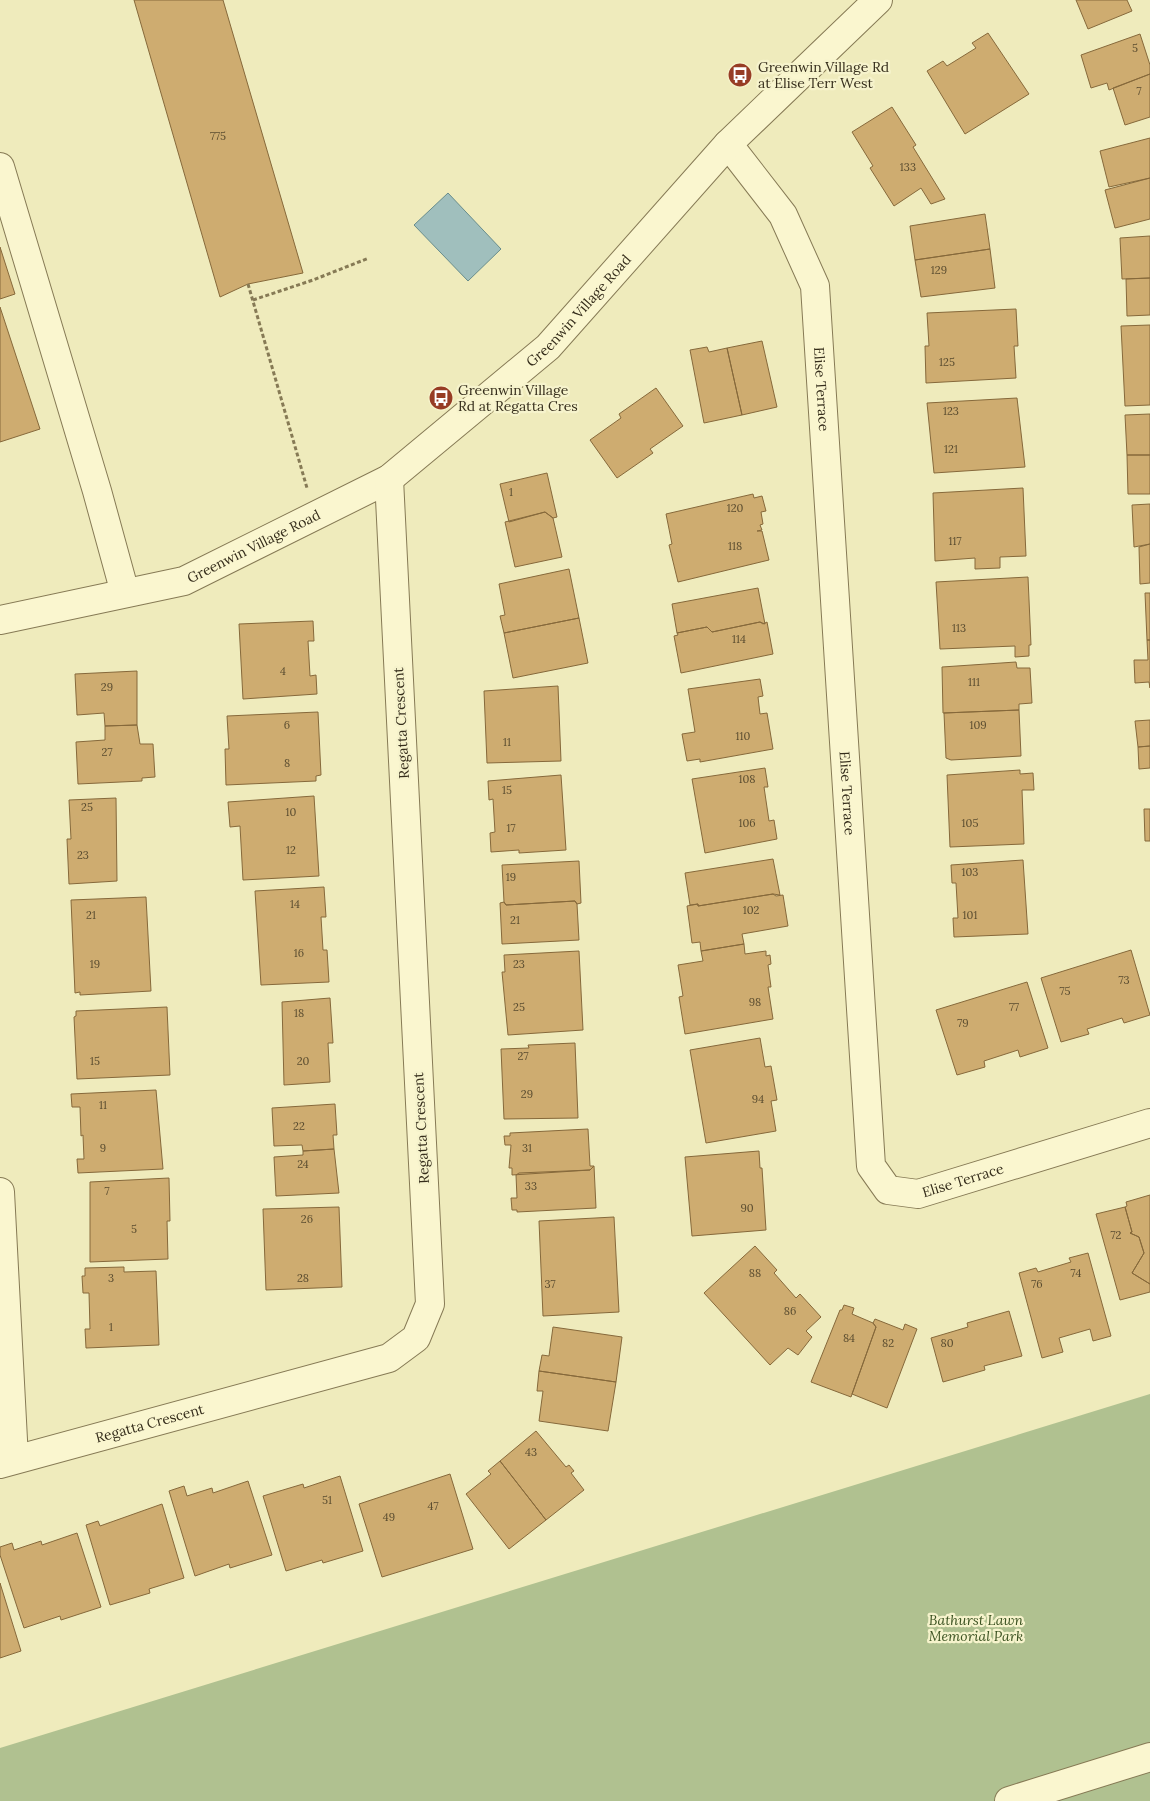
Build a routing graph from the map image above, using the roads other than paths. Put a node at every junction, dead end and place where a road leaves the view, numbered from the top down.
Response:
1 (878, 0) edge
2 (728, 144) junction
3 (0, 167) edge
4 (389, 479) junction
5 (125, 593) junction
6 (0, 620) edge
7 (1150, 1122) edge
8 (0, 1192) edge
9 (7, 1461) edge
10 (1150, 1757) edge
11 (1009, 1801) edge

1 - 2 street, Greenwin Village Road
2 - 4 street, Greenwin Village Road
2 - 7 street, Elise Terrace
3 - 5 street
4 - 5 street, Greenwin Village Road
4 - 9 street, Regatta Crescent
5 - 6 street, Greenwin Village Road
8 - 9 street
10 - 11 street

